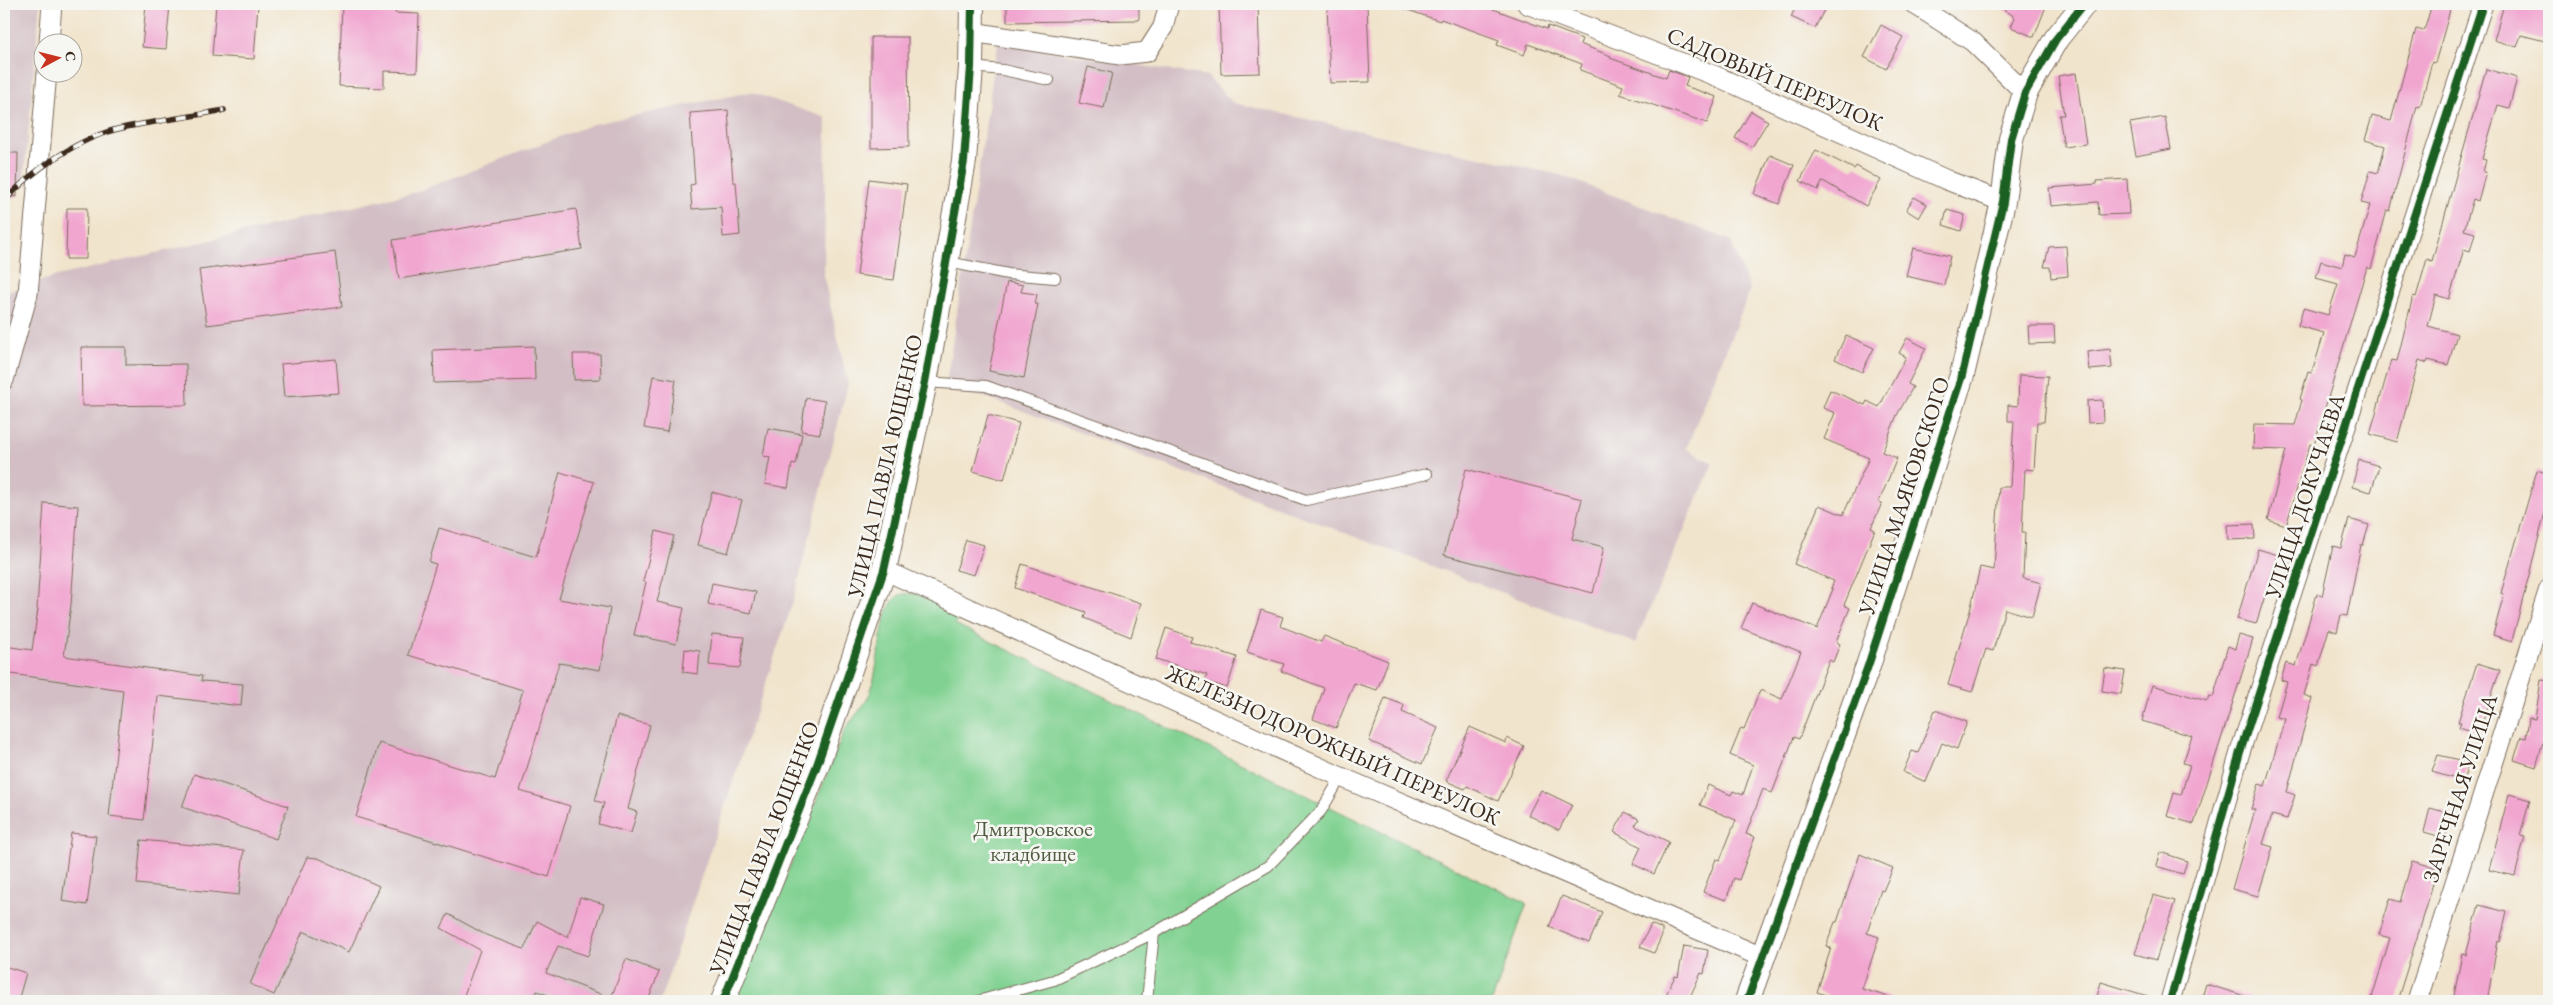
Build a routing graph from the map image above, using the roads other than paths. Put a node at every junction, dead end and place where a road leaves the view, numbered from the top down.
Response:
1 (52, 4) edge
2 (972, 4) edge
3 (1169, 4) edge
4 (1527, 4) edge
5 (1914, 4) edge
6 (2084, 4) edge
7 (2483, 4) edge
8 (51, 32) edge
9 (972, 32) junction
10 (971, 67) junction
11 (1048, 80) dead end
12 (46, 82) edge
13 (2025, 93) junction
14 (2003, 202) junction
15 (948, 262) junction
16 (1055, 278) dead end
17 (4, 380) edge
18 (925, 382) junction
19 (1427, 474) dead end
20 (884, 570) junction
21 (2549, 589) edge
22 (1342, 776) junction
23 (1154, 933) junction
24 (1764, 958) junction
25 (723, 1001) edge
26 (978, 1001) edge
27 (1147, 1001) edge
28 (1747, 1001) edge
29 (2170, 1001) edge
30 (2416, 1001) edge

1 - 8 street
2 - 9 street, УЛИЦА ПАВЛА ЮЩЕНКО
3 - 9 street
4 - 14 street, САДОВЫЙ ПЕРЕУЛОК
5 - 13 street
6 - 13 street, УЛИЦА МАЯКОВСКОГО
7 - 29 street, УЛИЦА ДОКУЧАЕВА
9 - 10 street, УЛИЦА ПАВЛА ЮЩЕНКО
10 - 11 lane
10 - 15 street, УЛИЦА ПАВЛА ЮЩЕНКО
12 - 17 street
13 - 14 street, УЛИЦА МАЯКОВСКОГО
14 - 24 street, УЛИЦА МАЯКОВСКОГО
15 - 16 lane
15 - 18 street, УЛИЦА ПАВЛА ЮЩЕНКО
18 - 19 lane
18 - 20 street, УЛИЦА ПАВЛА ЮЩЕНКО
20 - 22 street, ЖЕЛЕЗНОДОРОЖНЫЙ ПЕРЕУЛОК
20 - 25 street, УЛИЦА ПАВЛА ЮЩЕНКО
21 - 30 street, ЗАРЕЧНАЯ УЛИЦА
22 - 23 lane
22 - 24 street, ЖЕЛЕЗНОДОРОЖНЫЙ ПЕРЕУЛОК
23 - 26 lane
23 - 27 lane
24 - 28 street, УЛИЦА МАЯКОВСКОГО

